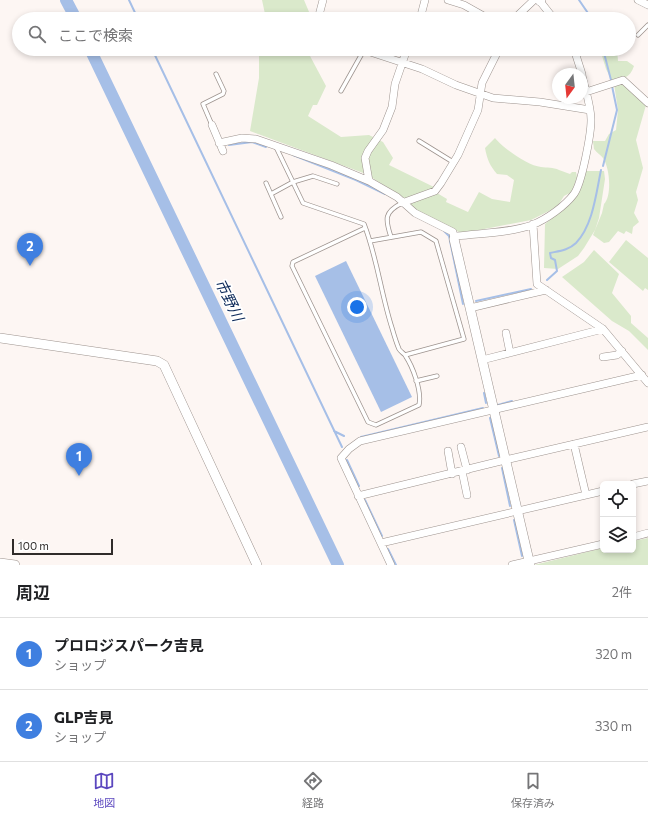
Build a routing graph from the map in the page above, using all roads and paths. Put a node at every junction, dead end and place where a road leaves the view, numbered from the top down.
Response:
1 (323, 0) edge
2 (425, 0) edge
3 (448, 0) edge
4 (539, 0) edge
5 (638, 0) edge
6 (648, 5) edge
7 (320, 12) edge
8 (422, 12) edge
9 (476, 12) edge
10 (523, 12) edge
11 (548, 12) edge
12 (648, 25) edge
13 (638, 35) dead end
14 (360, 56) edge
15 (381, 56) edge
16 (404, 56) edge
17 (496, 56) edge
18 (576, 56) edge
19 (401, 63) junction
20 (580, 68) edge
21 (216, 74) dead end
22 (342, 91) dead end
23 (588, 91) edge
24 (480, 93) junction
25 (588, 101) edge
26 (648, 103) edge
27 (590, 110) junction
28 (212, 125) joint
29 (419, 141) dead end
30 (219, 143) junction
31 (275, 146) junction
32 (223, 151) dead end
33 (452, 162) junction
34 (369, 181) junction
35 (293, 182) junction
36 (266, 183) dead end
37 (337, 184) dead end
38 (271, 194) junction
39 (402, 203) junction
40 (281, 217) dead end
41 (533, 224) junction
42 (365, 228) junction
43 (391, 237) junction
44 (454, 239) junction
45 (370, 241) junction
46 (546, 290) junction
47 (470, 308) junction
48 (603, 329) junction
49 (506, 333) dead end
50 (0, 338) edge
51 (622, 351) junction
52 (510, 353) junction
53 (405, 355) junction
54 (603, 357) dead end
55 (482, 360) junction
56 (642, 375) junction
57 (437, 376) dead end
58 (416, 381) junction
59 (648, 382) edge
60 (493, 410) junction
61 (648, 427) edge
62 (574, 444) junction
63 (462, 447) dead end
64 (448, 451) dead end
65 (505, 460) junction
66 (464, 470) junction
67 (452, 474) junction
68 (648, 481) edge
69 (636, 483) edge
70 (600, 492) edge
71 (468, 495) dead end
72 (586, 495) junction
73 (358, 496) junction
74 (518, 511) junction
75 (648, 533) edge
76 (636, 536) edge
77 (381, 543) junction
78 (600, 545) edge
79 (0, 563) edge
80 (530, 563) edge
81 (15, 565) edge
82 (257, 565) edge
83 (391, 565) edge
84 (512, 565) edge

1 - 7 street
2 - 8 street
3 - 9 street
4 - 10 street
4 - 11 street
5 - 6 street
12 - 13 lane
14 - 22 lane
15 - 19 street
16 - 19 street
17 - 24 street
18 - 20 street
19 - 24 street
19 - 34 street
21 - 28 lane
23 - 26 street
24 - 27 street
24 - 33 street
25 - 27 street
27 - 41 street
28 - 30 street
29 - 33 lane
30 - 31 street
30 - 32 street
31 - 34 street
31 - 35 lane
33 - 39 street
34 - 39 street
35 - 37 lane
35 - 38 lane
35 - 42 lane
36 - 38 lane
38 - 40 lane
39 - 43 lane
39 - 44 street
41 - 44 street
41 - 46 street
42 - 45 lane
42 - 58 lane
43 - 45 lane
43 - 53 lane
44 - 47 street
45 - 53 lane
46 - 47 street
46 - 48 street
47 - 55 street
48 - 51 street
48 - 52 street
49 - 52 street
50 - 82 street
51 - 54 street
51 - 56 street
52 - 55 street
53 - 58 lane
55 - 60 street
56 - 59 street
56 - 60 street
57 - 58 lane
60 - 65 street
60 - 73 street
61 - 62 street
62 - 65 street
62 - 72 street
63 - 66 street
64 - 67 street
65 - 66 street
65 - 74 street
66 - 67 street
66 - 71 street
67 - 73 street
68 - 69 street
70 - 72 street
72 - 74 street
73 - 77 street
74 - 77 street
74 - 80 street
75 - 76 street
77 - 83 street
78 - 80 street
79 - 81 street
80 - 84 street

